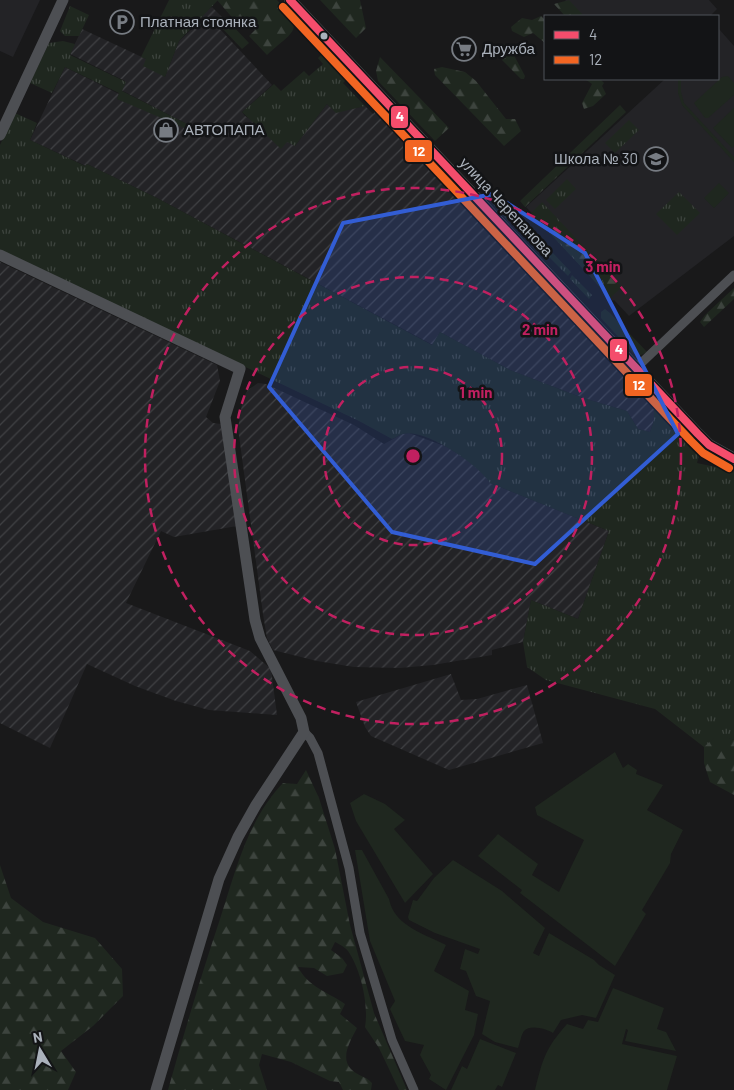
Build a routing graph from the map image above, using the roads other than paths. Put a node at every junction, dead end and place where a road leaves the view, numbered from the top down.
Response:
1 (63, 0) edge
2 (290, 0) edge
3 (0, 135) edge
4 (0, 255) edge
5 (734, 274) edge
6 (636, 368) junction
7 (729, 456) edge
8 (304, 732) junction
9 (156, 1090) edge
10 (414, 1090) edge

1 - 3 street
2 - 6 main road, улица Черепанова
4 - 8 street
5 - 6 street
6 - 7 main road, улица Черепанова
8 - 9 street
8 - 10 street

